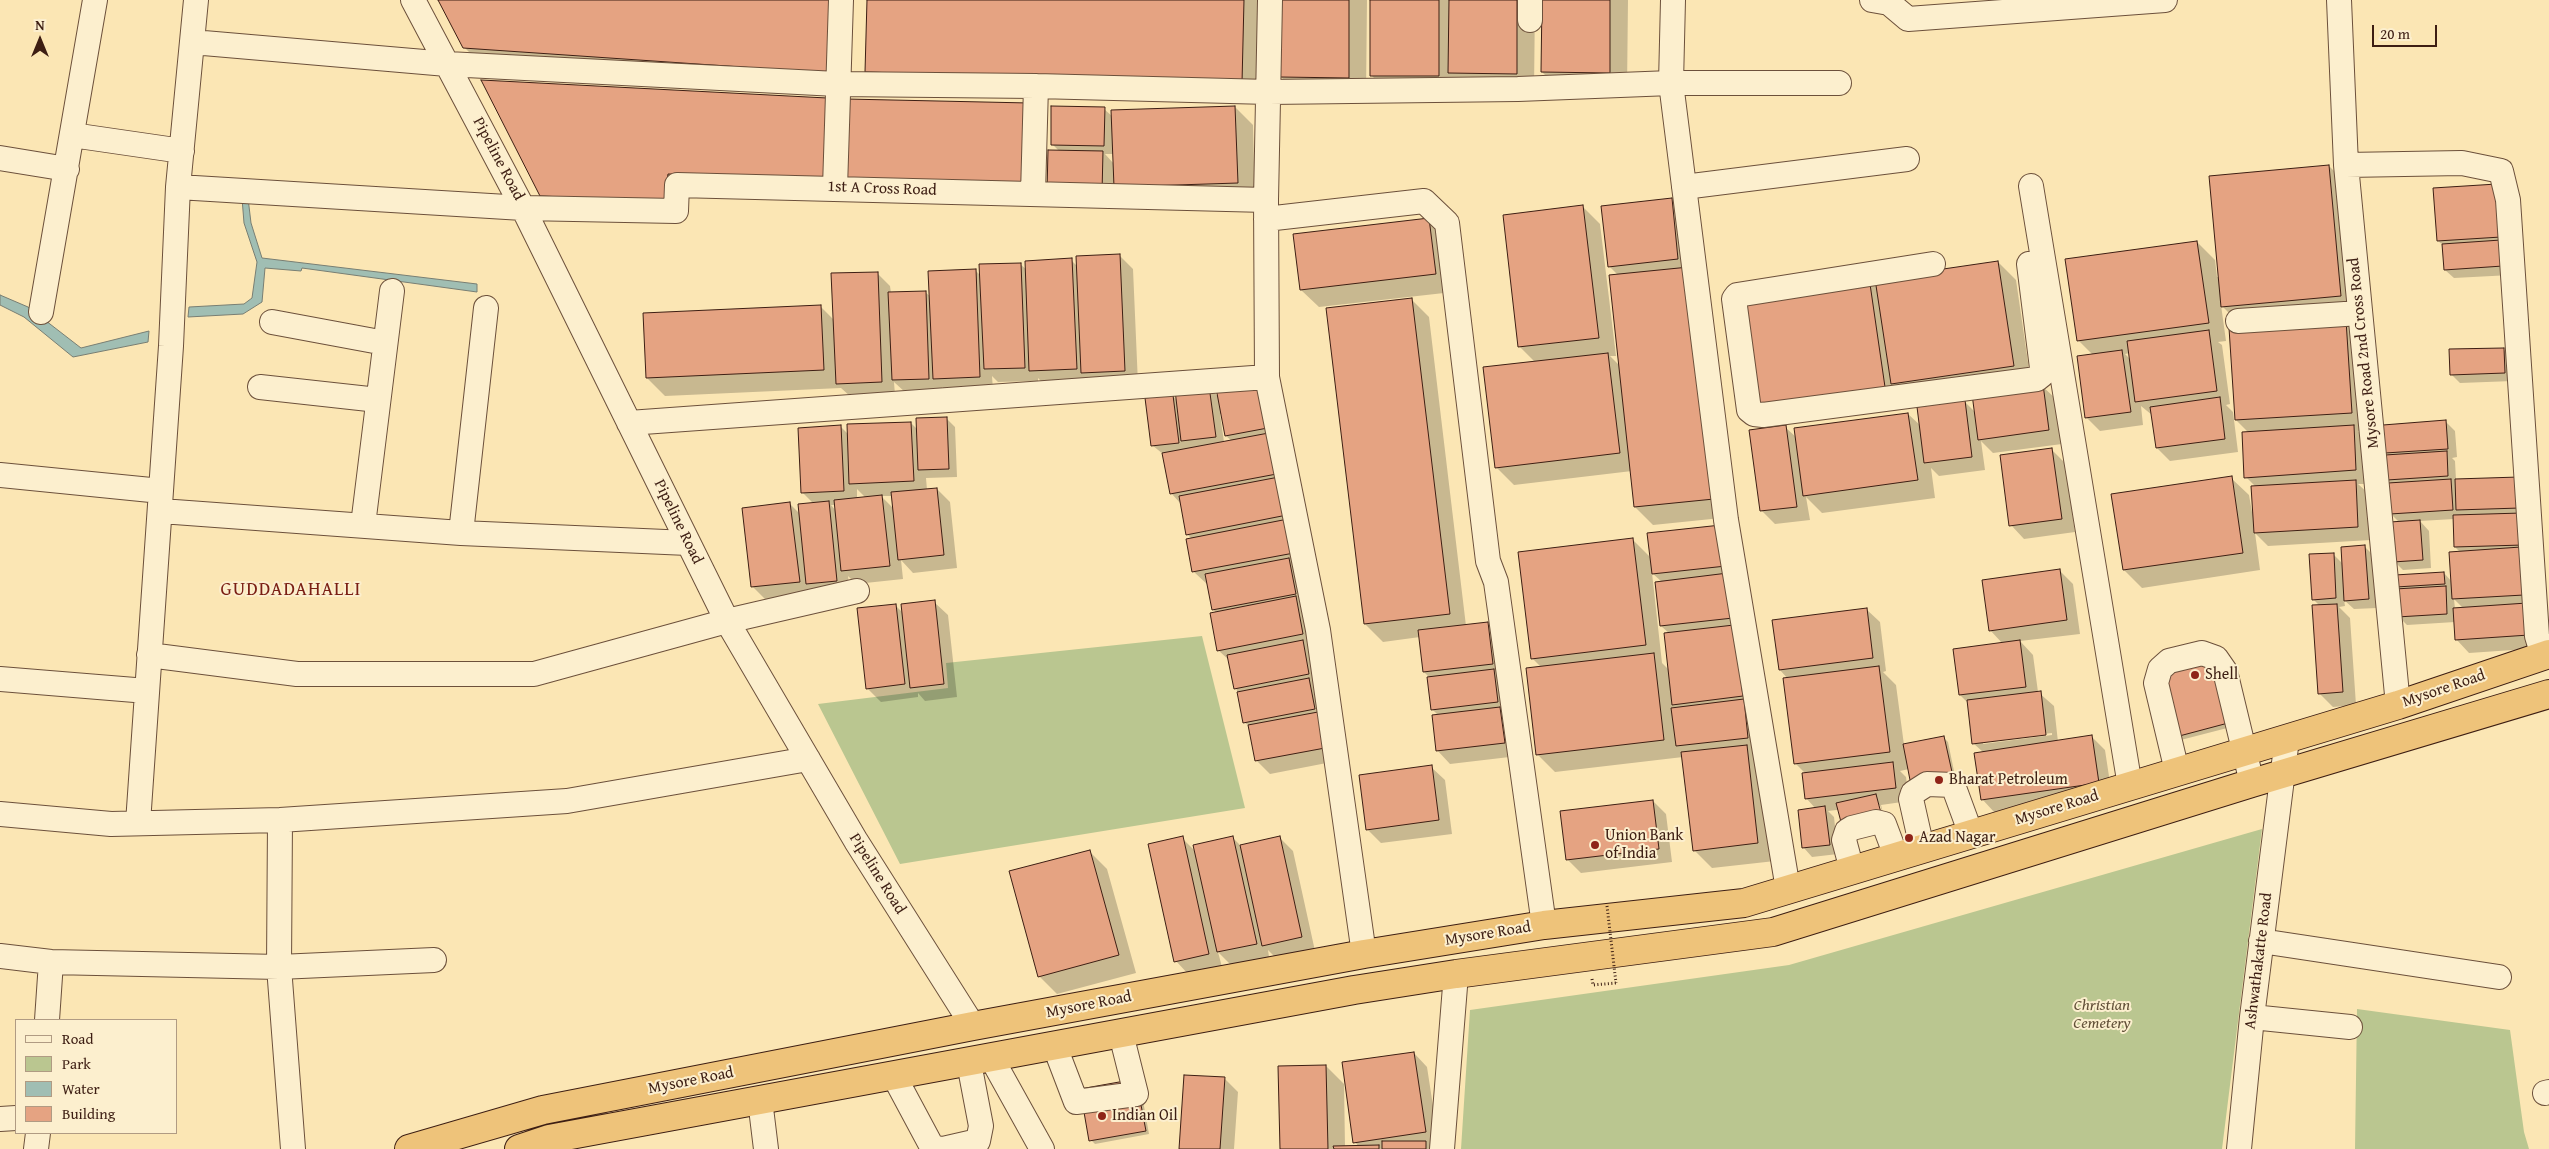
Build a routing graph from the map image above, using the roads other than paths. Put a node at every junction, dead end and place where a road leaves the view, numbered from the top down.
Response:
1 (95, 0) edge
2 (196, 0) edge
3 (413, 0) edge
4 (841, 0) edge
5 (1270, 0) edge
6 (1673, 0) edge
7 (2165, 0) edge
8 (2339, 0) edge
9 (1883, 1) edge
10 (192, 42) junction
11 (447, 64) junction
12 (1671, 83) junction
13 (1840, 83) dead end
14 (837, 84) junction
15 (1036, 86) junction
16 (1269, 92) junction
17 (72, 135) junction
18 (182, 150) junction
19 (0, 158) edge
20 (1907, 159) dead end
21 (2346, 165) junction
22 (67, 170) junction
23 (2031, 186) dead end
24 (178, 187) junction
25 (1684, 187) junction
26 (835, 188) junction
27 (1033, 194) junction
28 (524, 208) junction
29 (1266, 210) junction
30 (1933, 264) dead end
31 (2029, 264) dead end
32 (392, 290) dead end
33 (486, 308) dead end
34 (41, 312) dead end
35 (1736, 312) junction
36 (2360, 313) junction
37 (1700, 315) junction
38 (2238, 321) dead end
39 (272, 322) dead end
40 (385, 343) junction
41 (1267, 377) junction
42 (1745, 382) junction
43 (260, 386) dead end
44 (1709, 386) junction
45 (378, 400) junction
46 (629, 423) junction
47 (0, 475) edge
48 (161, 501) junction
49 (363, 525) junction
50 (462, 533) junction
51 (688, 543) junction
52 (857, 591) dead end
53 (727, 621) junction
54 (150, 655) junction
55 (2546, 655) edge
56 (0, 679) edge
57 (147, 691) junction
58 (2549, 694) edge
59 (2398, 705) junction
60 (2287, 739) junction
61 (2245, 751) junction
62 (808, 759) junction
63 (2177, 772) junction
64 (2283, 774) junction
65 (2252, 783) junction
66 (2130, 786) junction
67 (0, 814) edge
68 (280, 820) junction
69 (138, 822) junction
70 (1971, 834) junction
71 (1922, 848) junction
72 (1896, 856) junction
73 (1852, 870) junction
74 (1788, 889) junction
75 (1544, 925) junction
76 (2261, 941) junction
77 (1364, 954) junction
78 (0, 956) edge
79 (434, 960) dead end
80 (51, 962) junction
81 (279, 967) junction
82 (1456, 974) junction
83 (2499, 977) dead end
84 (2252, 1017) junction
85 (47, 1019) edge
86 (974, 1026) junction
87 (2350, 1027) dead end
88 (1121, 1034) junction
89 (1055, 1047) junction
90 (980, 1061) junction
91 (894, 1076) junction
92 (760, 1100) junction
93 (15, 1118) edge
94 (0, 1119) edge
95 (38, 1134) edge
96 (531, 1147) edge
97 (36, 1149) edge
98 (293, 1149) edge
99 (409, 1149) edge
100 (766, 1149) edge
101 (942, 1149) edge
102 (1042, 1149) edge
103 (1442, 1149) edge
104 (2240, 1149) edge

1 - 17 street
2 - 10 street
3 - 11 street, Pipeline Road
4 - 14 street
5 - 16 street
6 - 12 street
7 - 9 street
8 - 21 street, Mysore Road 2nd Cross Road
10 - 11 street
10 - 18 street
11 - 14 street
11 - 28 street, Pipeline Road
12 - 13 street
12 - 16 street
12 - 25 street
14 - 15 street
14 - 26 street
15 - 16 street
15 - 27 street
16 - 29 street
17 - 18 street
17 - 22 street
18 - 24 street
19 - 22 street
20 - 25 street
21 - 36 street, Mysore Road 2nd Cross Road
21 - 55 street
22 - 34 street
23 - 66 street
24 - 28 street
24 - 48 street
25 - 37 street
26 - 27 street, 1st A Cross Road
26 - 28 street, 1st A Cross Road
27 - 29 street, 1st A Cross Road
28 - 46 street, Pipeline Road
29 - 41 street
29 - 75 street, 1st A Cross Road
30 - 35 street
31 - 42 street
32 - 40 street
33 - 50 street
35 - 37 street
35 - 42 street
36 - 38 street
36 - 59 street, Mysore Road 2nd Cross Road
37 - 44 street
39 - 40 street
40 - 45 street
41 - 46 street
41 - 77 street
42 - 44 street
43 - 45 street
44 - 74 street
45 - 49 street
46 - 51 street, Pipeline Road
47 - 48 street
48 - 49 street
48 - 54 street
49 - 50 street
50 - 51 street
51 - 53 street, Pipeline Road
52 - 53 street
53 - 54 street
53 - 62 street, Pipeline Road
54 - 57 street
55 - 59 highway, Mysore Road
56 - 57 street
57 - 69 street
58 - 64 highway, Mysore Road
59 - 60 highway, Mysore Road
60 - 61 highway, Mysore Road
60 - 64 street, Ashwathakatte Road
61 - 63 highway, Mysore Road
61 - 63 street
61 - 65 street
62 - 68 street
62 - 86 street, Pipeline Road
63 - 66 highway, Mysore Road
64 - 65 highway, Mysore Road
64 - 76 street, Ashwathakatte Road
65 - 82 highway, Mysore Road
66 - 70 highway, Mysore Road
67 - 69 street
68 - 69 street
68 - 81 street
70 - 71 highway, Mysore Road
70 - 71 street
71 - 72 highway, Mysore Road
72 - 73 highway, Mysore Road
72 - 73 street
73 - 74 highway, Mysore Road
74 - 75 highway, Mysore Road
75 - 77 highway, Mysore Road
76 - 83 street
76 - 84 street, Ashwathakatte Road
77 - 86 highway, Mysore Road
78 - 80 street
79 - 81 street
80 - 81 street
80 - 85 street
81 - 98 street
82 - 88 highway, Mysore Road
82 - 103 street
84 - 87 street
84 - 104 street, Ashwathakatte Road
86 - 99 highway, Mysore Road
88 - 89 highway, Mysore Road
88 - 89 street
89 - 90 highway, Mysore Road
90 - 91 highway, Mysore Road
90 - 101 street
90 - 102 street
91 - 92 highway, Mysore Road
91 - 101 street
92 - 96 highway, Mysore Road
92 - 100 street
93 - 94 street
95 - 97 street

